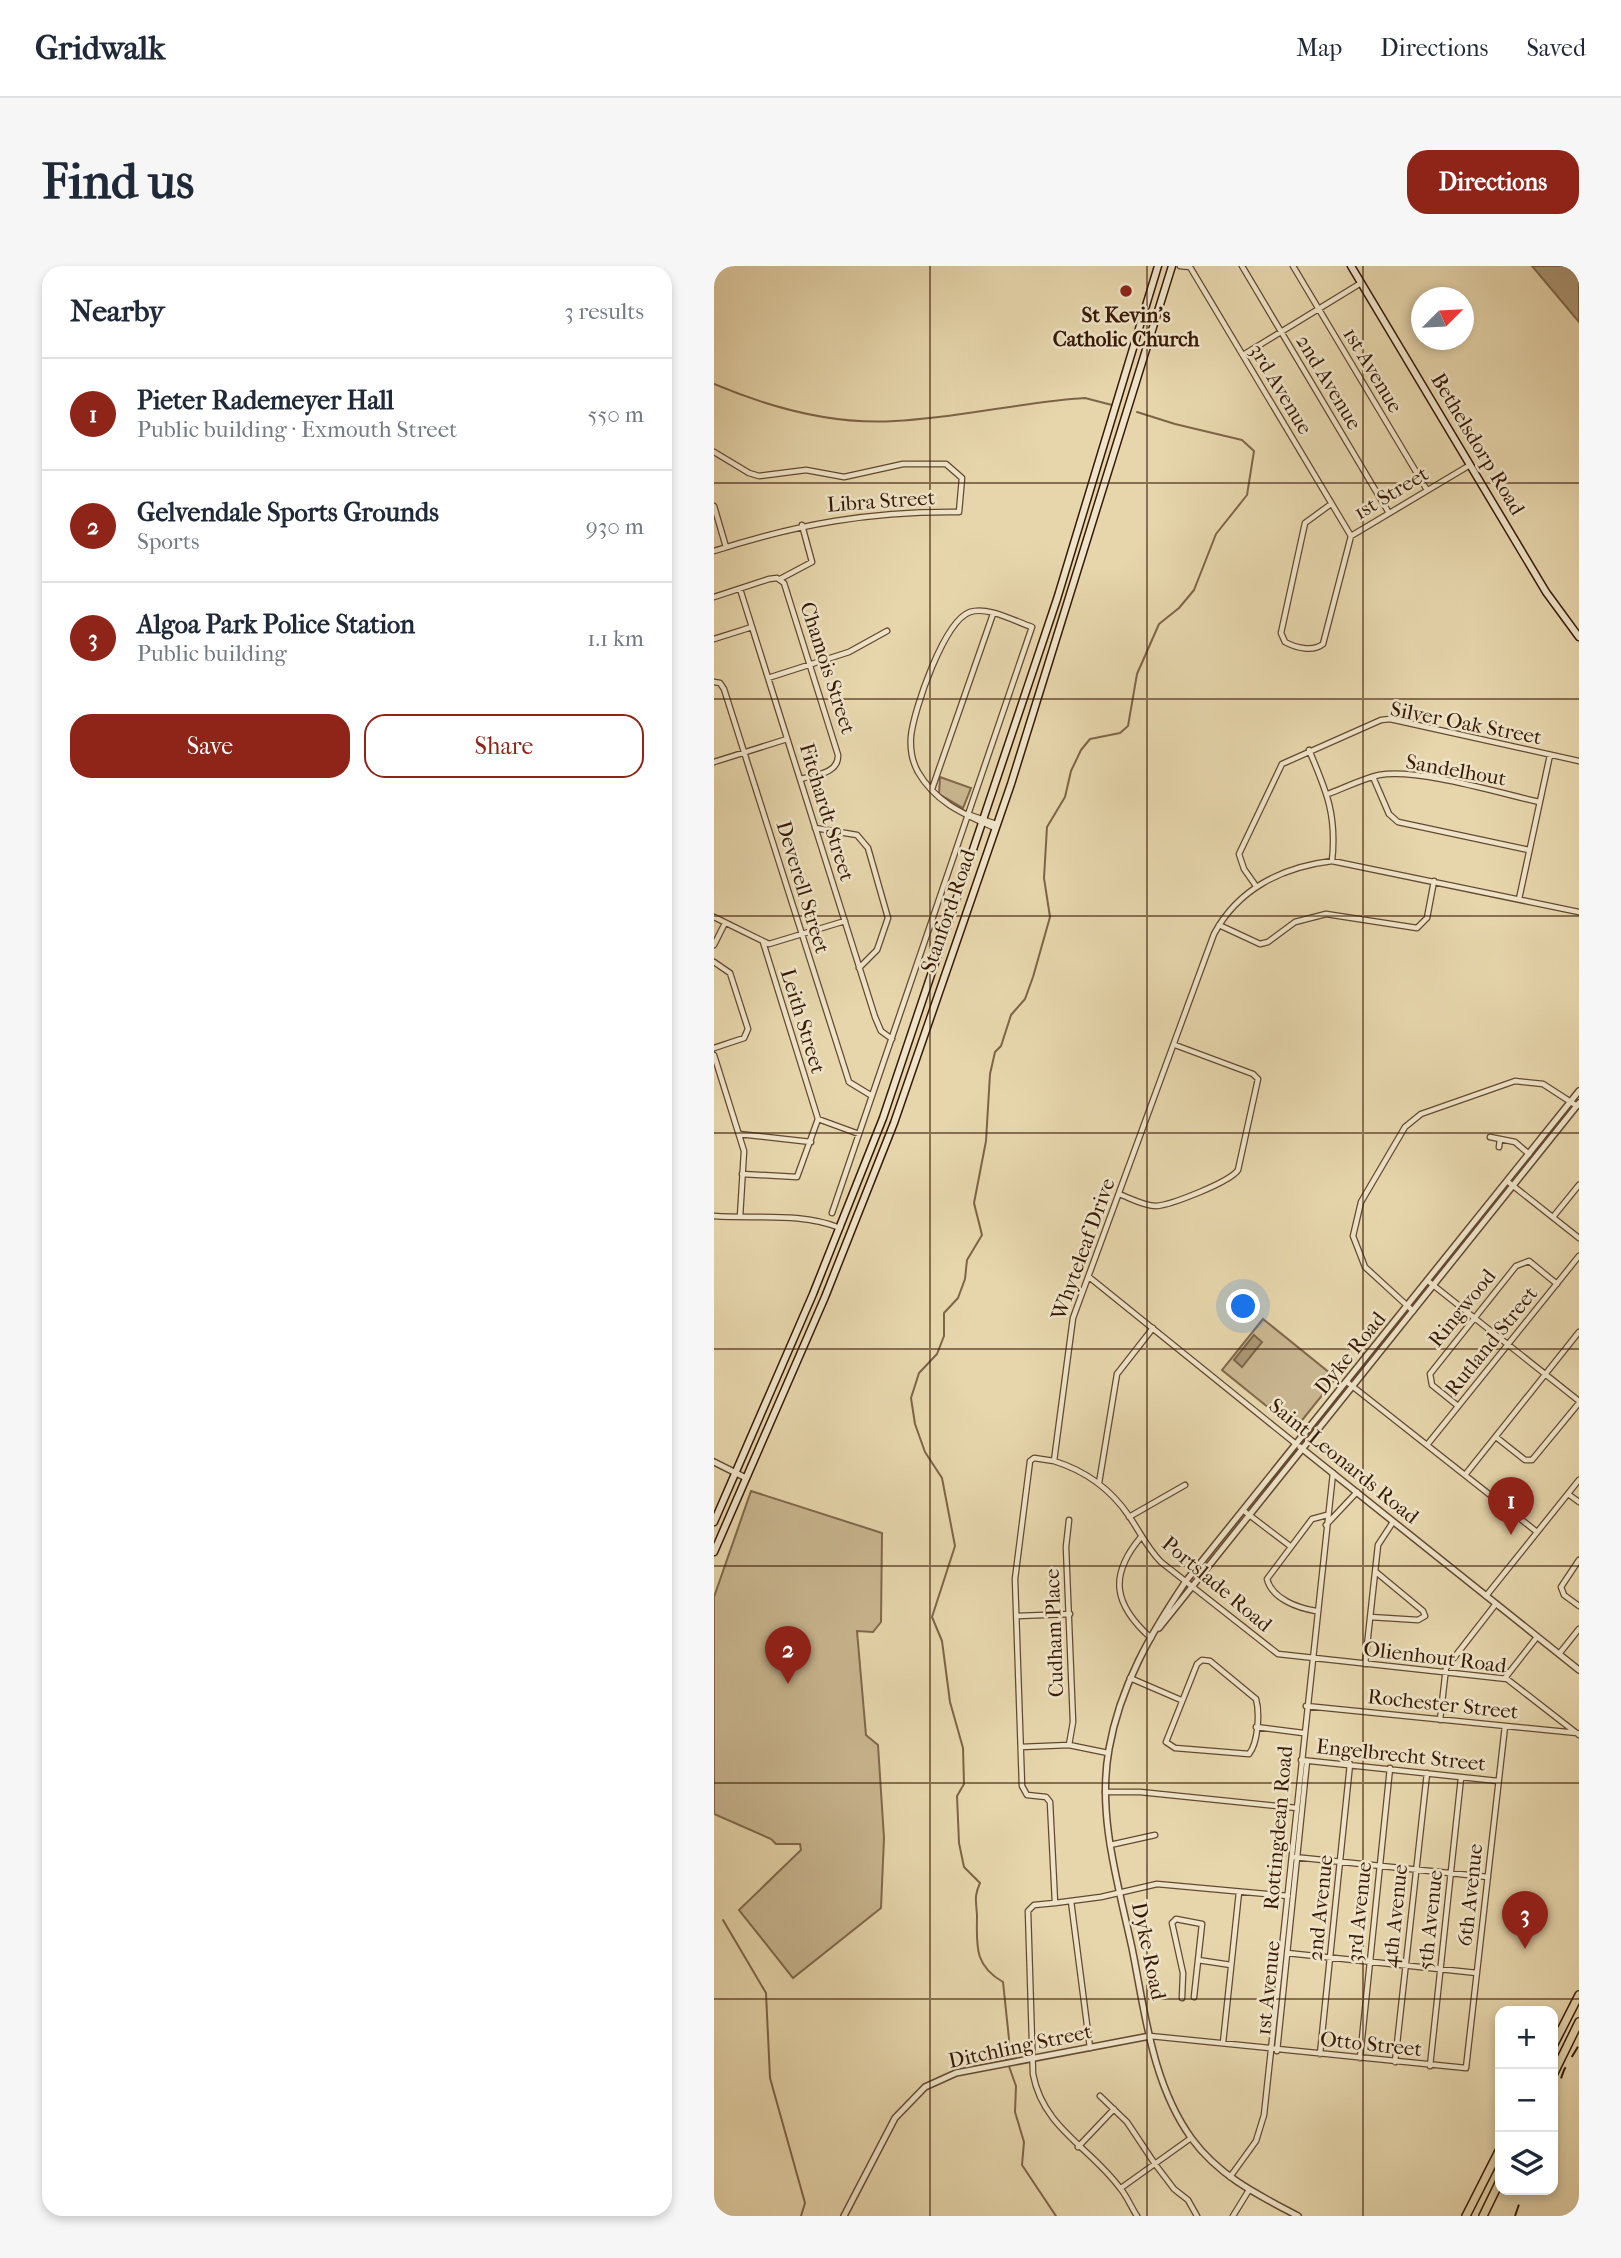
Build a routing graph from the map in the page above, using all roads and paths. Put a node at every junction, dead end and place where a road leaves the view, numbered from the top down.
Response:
1 (1158, 266) edge
2 (1172, 266) edge
3 (1180, 266) edge
4 (1242, 266) edge
5 (1293, 266) edge
6 (1351, 266) edge
7 (1190, 267) edge
8 (1361, 283) junction
9 (1318, 309) junction
10 (1281, 332) junction
11 (1243, 355) junction
12 (714, 452) edge
13 (1470, 465) junction
14 (1427, 490) junction
15 (1331, 503) junction
16 (714, 506) edge
17 (1389, 513) junction
18 (802, 525) junction
19 (1350, 536) junction
20 (726, 547) junction
21 (714, 551) edge
22 (782, 581) junction
23 (740, 589) junction
24 (714, 597) edge
25 (993, 614) junction
26 (752, 627) junction
27 (887, 631) dead end
28 (1579, 637) edge
29 (714, 639) edge
30 (810, 664) junction
31 (768, 678) junction
32 (714, 682) edge
33 (787, 738) junction
34 (1308, 750) junction
35 (744, 752) junction
36 (1550, 755) junction
37 (1579, 761) edge
38 (714, 762) edge
39 (1373, 777) junction
40 (800, 779) junction
41 (931, 790) junction
42 (1328, 794) junction
43 (1539, 802) junction
44 (968, 816) junction
45 (984, 821) junction
46 (995, 826) junction
47 (815, 828) junction
48 (1530, 850) junction
49 (1332, 862) junction
50 (1434, 881) junction
51 (1256, 886) junction
52 (1519, 899) junction
53 (1579, 912) edge
54 (714, 917) edge
55 (845, 921) junction
56 (725, 923) junction
57 (1219, 925) junction
58 (802, 935) junction
59 (763, 943) junction
60 (714, 945) edge
61 (714, 962) edge
62 (859, 968) junction
63 (891, 1039) junction
64 (1175, 1045) junction
65 (714, 1048) edge
66 (714, 1055) edge
67 (1579, 1091) edge
68 (872, 1096) junction
69 (1570, 1102) junction
70 (1578, 1105) edge
71 (818, 1119) junction
72 (739, 1134) junction
73 (859, 1135) junction
74 (1490, 1137) dead end
75 (1500, 1139) junction
76 (811, 1142) junction
77 (1499, 1147) dead end
78 (1529, 1154) junction
79 (742, 1174) junction
80 (1507, 1181) junction
81 (1579, 1185) edge
82 (1513, 1186) junction
83 (1119, 1194) junction
84 (832, 1213) dead end
85 (714, 1216) edge
86 (740, 1217) junction
87 (1553, 1217) junction
88 (840, 1228) junction
89 (1579, 1238) edge
90 (1579, 1256) edge
91 (1089, 1277) junction
92 (1428, 1281) junction
93 (1557, 1284) junction
94 (1434, 1286) junction
95 (1408, 1306) junction
96 (1413, 1311) junction
97 (1474, 1318) junction
98 (1153, 1328) junction
99 (1579, 1332) edge
100 (1508, 1345) junction
101 (1545, 1375) junction
102 (1350, 1384) junction
103 (1579, 1402) edge
104 (1458, 1406) junction
105 (1496, 1437) junction
106 (1296, 1444) junction
107 (1427, 1445) junction
108 (1302, 1449) junction
109 (1054, 1461) junction
110 (714, 1462) edge
111 (735, 1473) junction
112 (1333, 1473) junction
113 (1465, 1475) junction
114 (746, 1478) junction
115 (1579, 1480) edge
116 (1099, 1482) junction
117 (1185, 1485) dead end
118 (1357, 1492) junction
119 (1568, 1493) junction
120 (1579, 1502) edge
121 (1244, 1511) junction
122 (1327, 1515) junction
123 (1250, 1516) junction
124 (1129, 1517) junction
125 (1069, 1520) dead end
126 (714, 1522) edge
127 (1394, 1522) junction
128 (1326, 1525) junction
129 (1537, 1532) junction
130 (1141, 1536) junction
131 (1290, 1546) junction
132 (714, 1552) edge
133 (1579, 1559) edge
134 (1375, 1572) junction
135 (1186, 1581) junction
136 (1193, 1587) junction
137 (1486, 1597) junction
138 (1496, 1605) junction
139 (1579, 1606) edge
140 (1316, 1611) junction
141 (1070, 1614) junction
142 (1017, 1616) junction
143 (1370, 1617) junction
144 (1579, 1629) edge
145 (1536, 1637) junction
146 (1151, 1638) junction
147 (1559, 1654) junction
148 (1311, 1658) junction
149 (1365, 1664) junction
150 (1579, 1670) edge
151 (1445, 1672) junction
152 (1129, 1678) junction
153 (1504, 1678) junction
154 (1181, 1700) junction
155 (1306, 1706) junction
156 (1440, 1720) junction
157 (1506, 1726) junction
158 (1256, 1727) junction
159 (1303, 1733) junction
160 (1578, 1734) edge
161 (1069, 1745) junction
162 (1021, 1747) junction
163 (1108, 1753) junction
164 (1304, 1760) junction
165 (1350, 1765) junction
166 (1390, 1768) junction
167 (1427, 1773) junction
168 (1461, 1778) junction
169 (1498, 1781) junction
170 (1105, 1792) junction
171 (1297, 1808) junction
172 (1155, 1835) dead end
173 (1110, 1845) junction
174 (1294, 1857) junction
175 (1340, 1862) junction
176 (1380, 1866) junction
177 (1415, 1869) junction
178 (1451, 1873) junction
179 (1488, 1877) junction
180 (1120, 1892) junction
181 (1239, 1892) junction
182 (1288, 1896) junction
183 (1071, 1901) junction
184 (1055, 1903) junction
185 (1285, 1953) junction
186 (1331, 1957) junction
187 (1198, 1960) junction
188 (1370, 1961) junction
189 (1231, 1965) junction
190 (1405, 1966) junction
191 (1441, 1969) junction
192 (1183, 1973) junction
193 (1477, 1973) junction
194 (1197, 1975) junction
195 (1579, 1995) edge
196 (1194, 1997) dead end
197 (1182, 1998) dead end
198 (1579, 2022) edge
199 (1150, 2036) junction
200 (1558, 2036) edge
201 (1223, 2043) junction
202 (1090, 2048) junction
203 (1274, 2050) junction
204 (1320, 2054) junction
205 (1360, 2058) junction
206 (1032, 2059) junction
207 (1395, 2062) junction
208 (1430, 2066) junction
209 (1467, 2067) joint
210 (1556, 2069) edge
211 (1100, 2095) dead end
212 (1114, 2109) junction
213 (1191, 2138) junction
214 (1078, 2147) junction
215 (1495, 2158) edge
216 (1154, 2164) junction
217 (1230, 2178) junction
218 (1121, 2188) junction
219 (1249, 2190) junction
220 (1495, 2192) edge
221 (844, 2216) edge
222 (1137, 2216) edge
223 (1197, 2216) edge
224 (1233, 2216) edge
225 (1298, 2216) edge
226 (1466, 2216) edge
227 (1483, 2216) edge

1 - 45 main road, Stanford Road
2 - 46 main road, Stanford Road
3 - 7 street, 3rd Avenue
4 - 10 street, 2nd Avenue
5 - 9 street, 1st Avenue
6 - 8 main road, Bethelsdorp Road
7 - 11 street, 3rd Avenue
8 - 9 street
8 - 13 main road, Bethelsdorp Road
9 - 10 street
9 - 14 street, 1st Avenue
10 - 11 street
10 - 17 street, 2nd Avenue
11 - 15 street, 3rd Avenue
12 - 18 street, Libra Street
13 - 14 street, 1st Street
13 - 28 main road, Bethelsdorp Road
14 - 17 street, 1st Street
15 - 19 street, 3rd Avenue
15 - 19 street, 1st Street
16 - 20 street
17 - 19 street, 1st Street
18 - 20 street
18 - 22 street
20 - 21 street
22 - 23 street
22 - 30 street, Chamois Street
23 - 24 street
23 - 26 street, Fitchardt Street
25 - 41 street
25 - 41 street
25 - 44 street, Stanford Road
26 - 29 street
26 - 31 street, Fitchardt Street
27 - 30 street
30 - 31 street
30 - 40 street, Chamois Street
31 - 33 street, Fitchardt Street
32 - 35 street, Deverell Street
33 - 35 street
33 - 40 street, Fitchardt Street
34 - 36 street, Silver Oak Street
34 - 42 street
34 - 51 street, Silver Oak Street
35 - 38 street
35 - 58 street, Deverell Street
36 - 37 street, Silver Oak Street
36 - 43 street
39 - 42 street, Sandelhout
39 - 43 street, Sandelhout
39 - 48 street
40 - 47 street, Fitchardt Street
41 - 44 street
42 - 49 street
43 - 48 street
44 - 45 street
44 - 63 street, Stanford Road
45 - 46 street
45 - 88 main road, Stanford Road
46 - 114 main road, Stanford Road
47 - 55 street, Fitchardt Street
47 - 62 street
48 - 52 street
49 - 50 street, Whyteleaf Drive
49 - 51 street, Whyteleaf Drive
50 - 52 street, Whyteleaf Drive
50 - 57 street
51 - 57 street, Whyteleaf Drive
52 - 53 street, Whyteleaf Drive
54 - 56 street
55 - 58 street
55 - 62 street, Fitchardt Street
56 - 59 street
56 - 60 street
57 - 64 street, Whyteleaf Drive
58 - 59 street
58 - 68 street, Deverell Street
59 - 71 street, Leith Street
61 - 65 street
62 - 63 street, Fitchardt Street
63 - 68 street, Stanford Road
64 - 83 street, Whyteleaf Drive
64 - 83 street
66 - 72 street
67 - 69 street, Dyke Road
68 - 73 street, Stanford Road
69 - 70 street
69 - 78 street, Dyke Road
69 - 95 street
70 - 82 street, Dyke Road
71 - 73 street
71 - 76 street
72 - 76 street
72 - 79 street
73 - 84 street, Stanford Road
74 - 75 street
75 - 77 street
75 - 78 street
76 - 79 street
78 - 80 street, Dyke Road
79 - 86 street
80 - 82 street
80 - 92 street, Dyke Road
81 - 87 street
82 - 87 street
82 - 94 street, Dyke Road
83 - 91 street, Whyteleaf Drive
85 - 86 street
86 - 88 street
87 - 89 street
88 - 111 main road, Stanford Road
90 - 93 street, Rutland Street
91 - 98 street, Saint Leonards Road
91 - 109 street, Whyteleaf Drive
92 - 94 street
92 - 95 street, Dyke Road
93 - 97 street, Ringwood
93 - 100 street, Rutland Street
94 - 96 street, Dyke Road
94 - 97 street
95 - 96 street
95 - 102 street, Dyke Road
96 - 102 street, Dyke Road
97 - 100 street
97 - 104 street, Ringwood
98 - 106 street, Saint Leonards Road
98 - 116 street
99 - 101 street
100 - 101 street
100 - 104 street, Rutland Street
101 - 103 street
101 - 105 street
102 - 106 street, Dyke Road
102 - 107 street
102 - 108 street, Dyke Road
103 - 105 street
104 - 107 street, Rutland Street
105 - 113 street
106 - 108 street, Saint Leonards Road
106 - 121 street, Dyke Road
107 - 113 street
108 - 112 street, Saint Leonards Road
108 - 123 street, Dyke Road
109 - 116 street, Portslade Road
109 - 142 street
110 - 111 street
111 - 114 street
111 - 126 main road, Stanford Road
112 - 118 street, Saint Leonards Road
112 - 122 street, Rottingdean Road
113 - 129 street
114 - 132 main road, Stanford Road
115 - 119 street
116 - 124 street, Portslade Road
117 - 124 street
118 - 127 street, Saint Leonards Road
118 - 128 street
119 - 120 street
119 - 129 street
121 - 123 street
121 - 135 street, Dyke Road
122 - 128 street, Rottingdean Road
122 - 131 street
123 - 131 street
123 - 136 street, Dyke Road
124 - 130 street, Portslade Road
125 - 141 street, Cudham Place
127 - 134 street
127 - 137 street, Saint Leonards Road
128 - 140 street, Rottingdean Road
129 - 137 street
130 - 135 street, Portslade Road
130 - 146 street
131 - 140 street
133 - 139 street
134 - 143 street
134 - 143 street
135 - 136 street, Portslade Road
135 - 146 street, Dyke Road
136 - 146 street, Dyke Road
136 - 148 street, Portslade Road
137 - 138 street, Saint Leonards Road
138 - 145 street, Saint Leonards Road
138 - 151 street
140 - 148 street, Rottingdean Road
141 - 142 street
141 - 161 street, Cudham Place
142 - 162 street
143 - 149 street
144 - 147 street
145 - 147 street, Saint Leonards Road
145 - 153 street
146 - 152 street, Dyke Road
147 - 150 street, Saint Leonards Road
148 - 149 street, Olienhout Road
148 - 155 street, Rottingdean Road
149 - 151 street, Olienhout Road
151 - 153 street, Olienhout Road
151 - 156 street
152 - 154 street
152 - 163 street, Dyke Road
153 - 160 street, Olienhout Road
154 - 158 street
154 - 158 street
155 - 156 street, Rochester Street
155 - 159 street, Rottingdean Road
156 - 157 street, Rochester Street
157 - 160 street, Rochester Street
157 - 169 street, 6th Avenue
158 - 159 street
159 - 164 street, Rottingdean Road
161 - 162 street
161 - 163 street
162 - 184 street
163 - 170 street, Dyke Road
164 - 165 street, Engelbrecht Street
164 - 171 street, Rottingdean Road
164 - 174 street, 1st Avenue
165 - 166 street, Engelbrecht Street
165 - 175 street, 2nd Avenue
166 - 167 street, Engelbrecht Street
166 - 176 street, 3rd Avenue
167 - 168 street, Engelbrecht Street
167 - 177 street, 4th Avenue
168 - 169 street, Engelbrecht Street
168 - 178 street, 5th Avenue
169 - 179 street, 6th Avenue
170 - 171 street
170 - 173 street, Dyke Road
171 - 174 street, Rottingdean Road
172 - 173 street
173 - 180 street, Dyke Road
174 - 175 street
174 - 182 street, Rottingdean Road
174 - 185 street, 1st Avenue
175 - 176 street
175 - 186 street, 2nd Avenue
176 - 177 street
176 - 188 street, 3rd Avenue
177 - 178 street
177 - 190 street, 4th Avenue
178 - 179 street
178 - 191 street, 5th Avenue
179 - 193 street, 6th Avenue
180 - 181 street
180 - 183 street
180 - 199 street, Dyke Road
181 - 182 street
181 - 189 street
182 - 185 street, Rottingdean Road
183 - 184 street
183 - 202 street
184 - 206 street
185 - 186 street
185 - 203 street, Rottingdean Road
186 - 188 street
186 - 204 street, 2nd Avenue
187 - 189 street
187 - 192 street
187 - 194 street
188 - 190 street
188 - 205 street, 3rd Avenue
189 - 201 street
190 - 191 street
190 - 207 street, 4th Avenue
191 - 193 street
191 - 208 street, 5th Avenue
192 - 194 street
192 - 197 street
193 - 209 street, 6th Avenue
194 - 196 street
195 - 200 main road
198 - 210 main road
199 - 201 street, Otto Street
199 - 202 street, Ditchling Street
199 - 213 street, Dyke Road
201 - 203 street, Otto Street
202 - 206 street, Ditchling Street
203 - 204 street, Otto Street
203 - 217 street, Rottingdean Road
204 - 205 street, Otto Street
205 - 207 street, Otto Street
206 - 214 street
206 - 221 street, Ditchling Street
207 - 208 street, Otto Street
208 - 209 street, Otto Street
211 - 212 street
212 - 214 street
212 - 216 street
213 - 216 street
213 - 217 street, Dyke Road
214 - 218 street
215 - 226 main road
216 - 218 street
216 - 223 street
217 - 219 street, Dyke Road
218 - 222 street
219 - 224 street
219 - 225 street, Dyke Road
220 - 227 main road

